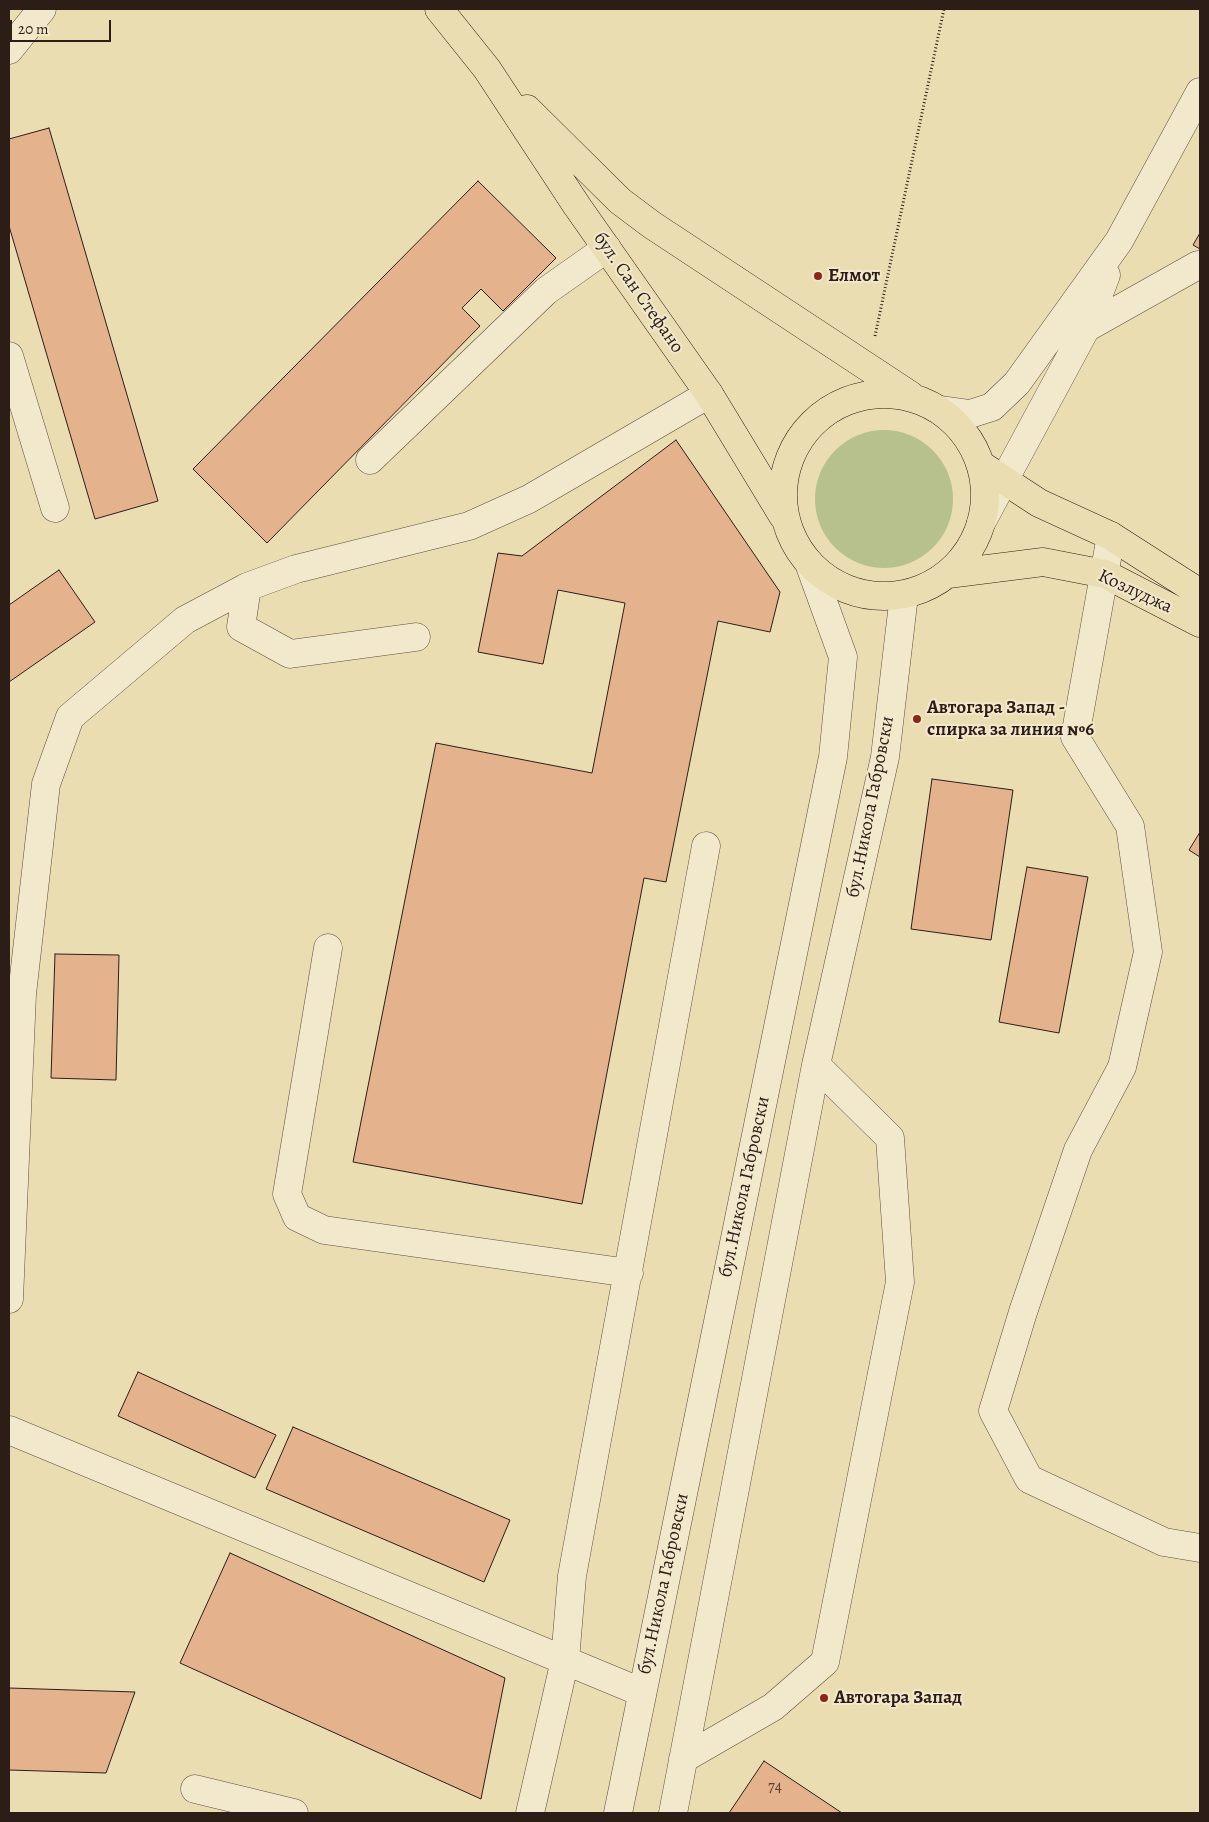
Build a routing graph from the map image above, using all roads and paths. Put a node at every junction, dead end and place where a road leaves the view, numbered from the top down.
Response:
1 (42, 9) edge
2 (439, 9) edge
3 (944, 9) edge
4 (9, 50) edge
5 (487, 69) junction
6 (1200, 92) edge
7 (1119, 241) junction
8 (607, 248) junction
9 (1199, 264) edge
10 (1086, 328) junction
11 (9, 356) edge
12 (868, 368) junction
13 (709, 394) junction
14 (913, 397) junction
15 (940, 410) junction
16 (370, 460) dead end
17 (994, 473) junction
18 (55, 508) dead end
19 (785, 520) junction
20 (1111, 536) junction
21 (809, 563) junction
22 (948, 574) junction
23 (1105, 574) junction
24 (247, 587) junction
25 (1200, 593) edge
26 (904, 594) junction
27 (1200, 624) edge
28 (416, 637) dead end
29 (706, 846) dead end
30 (328, 948) dead end
31 (816, 1065) junction
32 (629, 1273) junction
33 (9, 1300) edge
34 (9, 1430) edge
35 (1200, 1548) edge
36 (566, 1660) junction
37 (642, 1692) junction
38 (683, 1759) junction
39 (195, 1789) dead end
40 (294, 1813) edge
41 (530, 1813) edge
42 (618, 1813) edge
43 (673, 1813) edge

1 - 4 street
2 - 5 main road, бул. Сан Стефано
3 - 12 path
5 - 8 main road, бул. Сан Стефано
5 - 12 main road, бул. Сан Стефано
6 - 7 street
7 - 10 street
7 - 15 street
8 - 13 main road, бул. Сан Стефано
8 - 16 street
9 - 10 street
10 - 17 street
11 - 18 street
12 - 14 main road, бул. Сан Стефано
13 - 19 main road, бул. Сан Стефано
13 - 24 street
14 - 15 main road
14 - 19 main road
15 - 17 main road
17 - 20 main road, Козлуджа
17 - 22 main road
19 - 21 main road
20 - 23 street
20 - 25 main road, Козлуджа
21 - 26 main road
21 - 37 street, бул.Никола Габровски
22 - 23 main road, Козлуджа
22 - 26 main road
23 - 27 main road, Козлуджа
23 - 35 street
24 - 28 street
24 - 33 street
26 - 31 street, бул.Никола Габровски
29 - 32 street
30 - 32 street
31 - 38 street, бул.Никола Габровски
31 - 38 street
32 - 36 street
34 - 36 street
36 - 37 street
36 - 41 street
37 - 42 street, бул.Никола Габровски
38 - 43 street, бул.Никола Габровски
39 - 40 street

